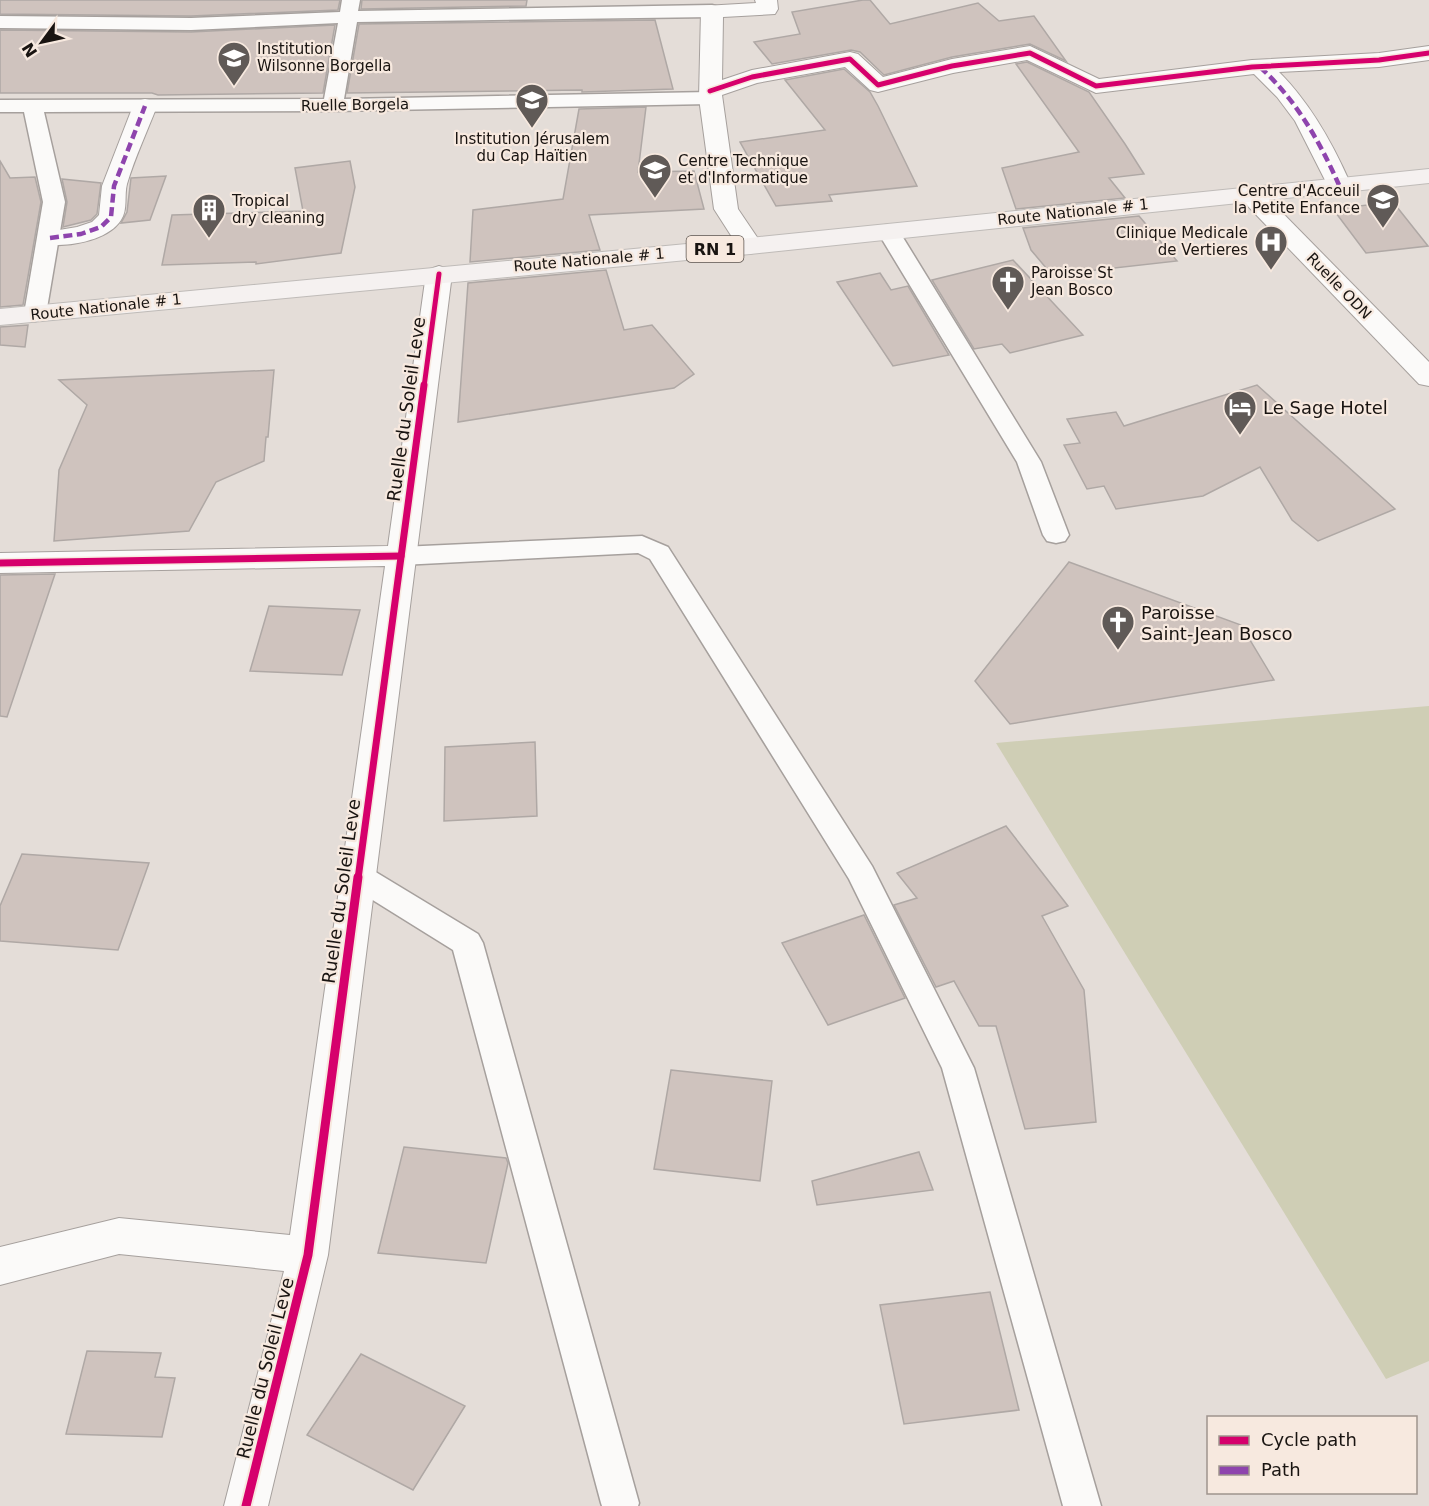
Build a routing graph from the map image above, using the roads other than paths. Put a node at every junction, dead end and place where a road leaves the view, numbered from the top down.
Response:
1 (766, 0) edge
2 (350, 9) edge
3 (712, 11) junction
4 (0, 22) edge
5 (1429, 53) edge
6 (1260, 67) junction
7 (710, 95) junction
8 (333, 105) junction
9 (0, 106) edge
10 (33, 106) junction
11 (145, 106) junction
12 (1429, 176) edge
13 (1339, 185) junction
14 (1250, 194) junction
15 (888, 231) junction
16 (50, 238) junction
17 (750, 246) junction
18 (439, 274) junction
19 (35, 314) junction
20 (0, 317) edge
21 (1429, 378) edge
22 (1056, 535) dead end
23 (401, 556) junction
24 (0, 562) edge
25 (358, 876) junction
26 (308, 1255) junction
27 (0, 1266) edge
28 (620, 1503) dead end
29 (246, 1506) edge
30 (1082, 1506) edge

1 - 3 street
2 - 3 lane
2 - 4 lane
2 - 8 lane
3 - 7 street
5 - 6 street
6 - 7 street
6 - 13 street
7 - 8 lane, Ruelle Borgela
7 - 17 street
8 - 11 lane, Ruelle Borgela
9 - 10 lane, Ruelle Borgela
10 - 11 lane, Ruelle Borgela
10 - 16 lane
11 - 16 street
12 - 13 main road, Route Nationale # 1 / RN 1
13 - 14 main road, Route Nationale # 1 / RN 1
14 - 15 main road, Route Nationale # 1 / RN 1
14 - 21 street, Ruelle ODN
15 - 17 main road, Route Nationale # 1 / RN 1
15 - 22 lane
16 - 19 lane
17 - 18 main road, Route Nationale # 1 / RN 1
18 - 19 main road, Route Nationale # 1 / RN 1
18 - 23 street, Ruelle du Soleil Leve
19 - 20 main road, Route Nationale # 1 / RN 1
23 - 24 street
23 - 25 street, Ruelle du Soleil Leve
23 - 30 lane
25 - 26 street, Ruelle du Soleil Leve
25 - 28 lane
26 - 27 street
26 - 29 street, Ruelle du Soleil Leve

